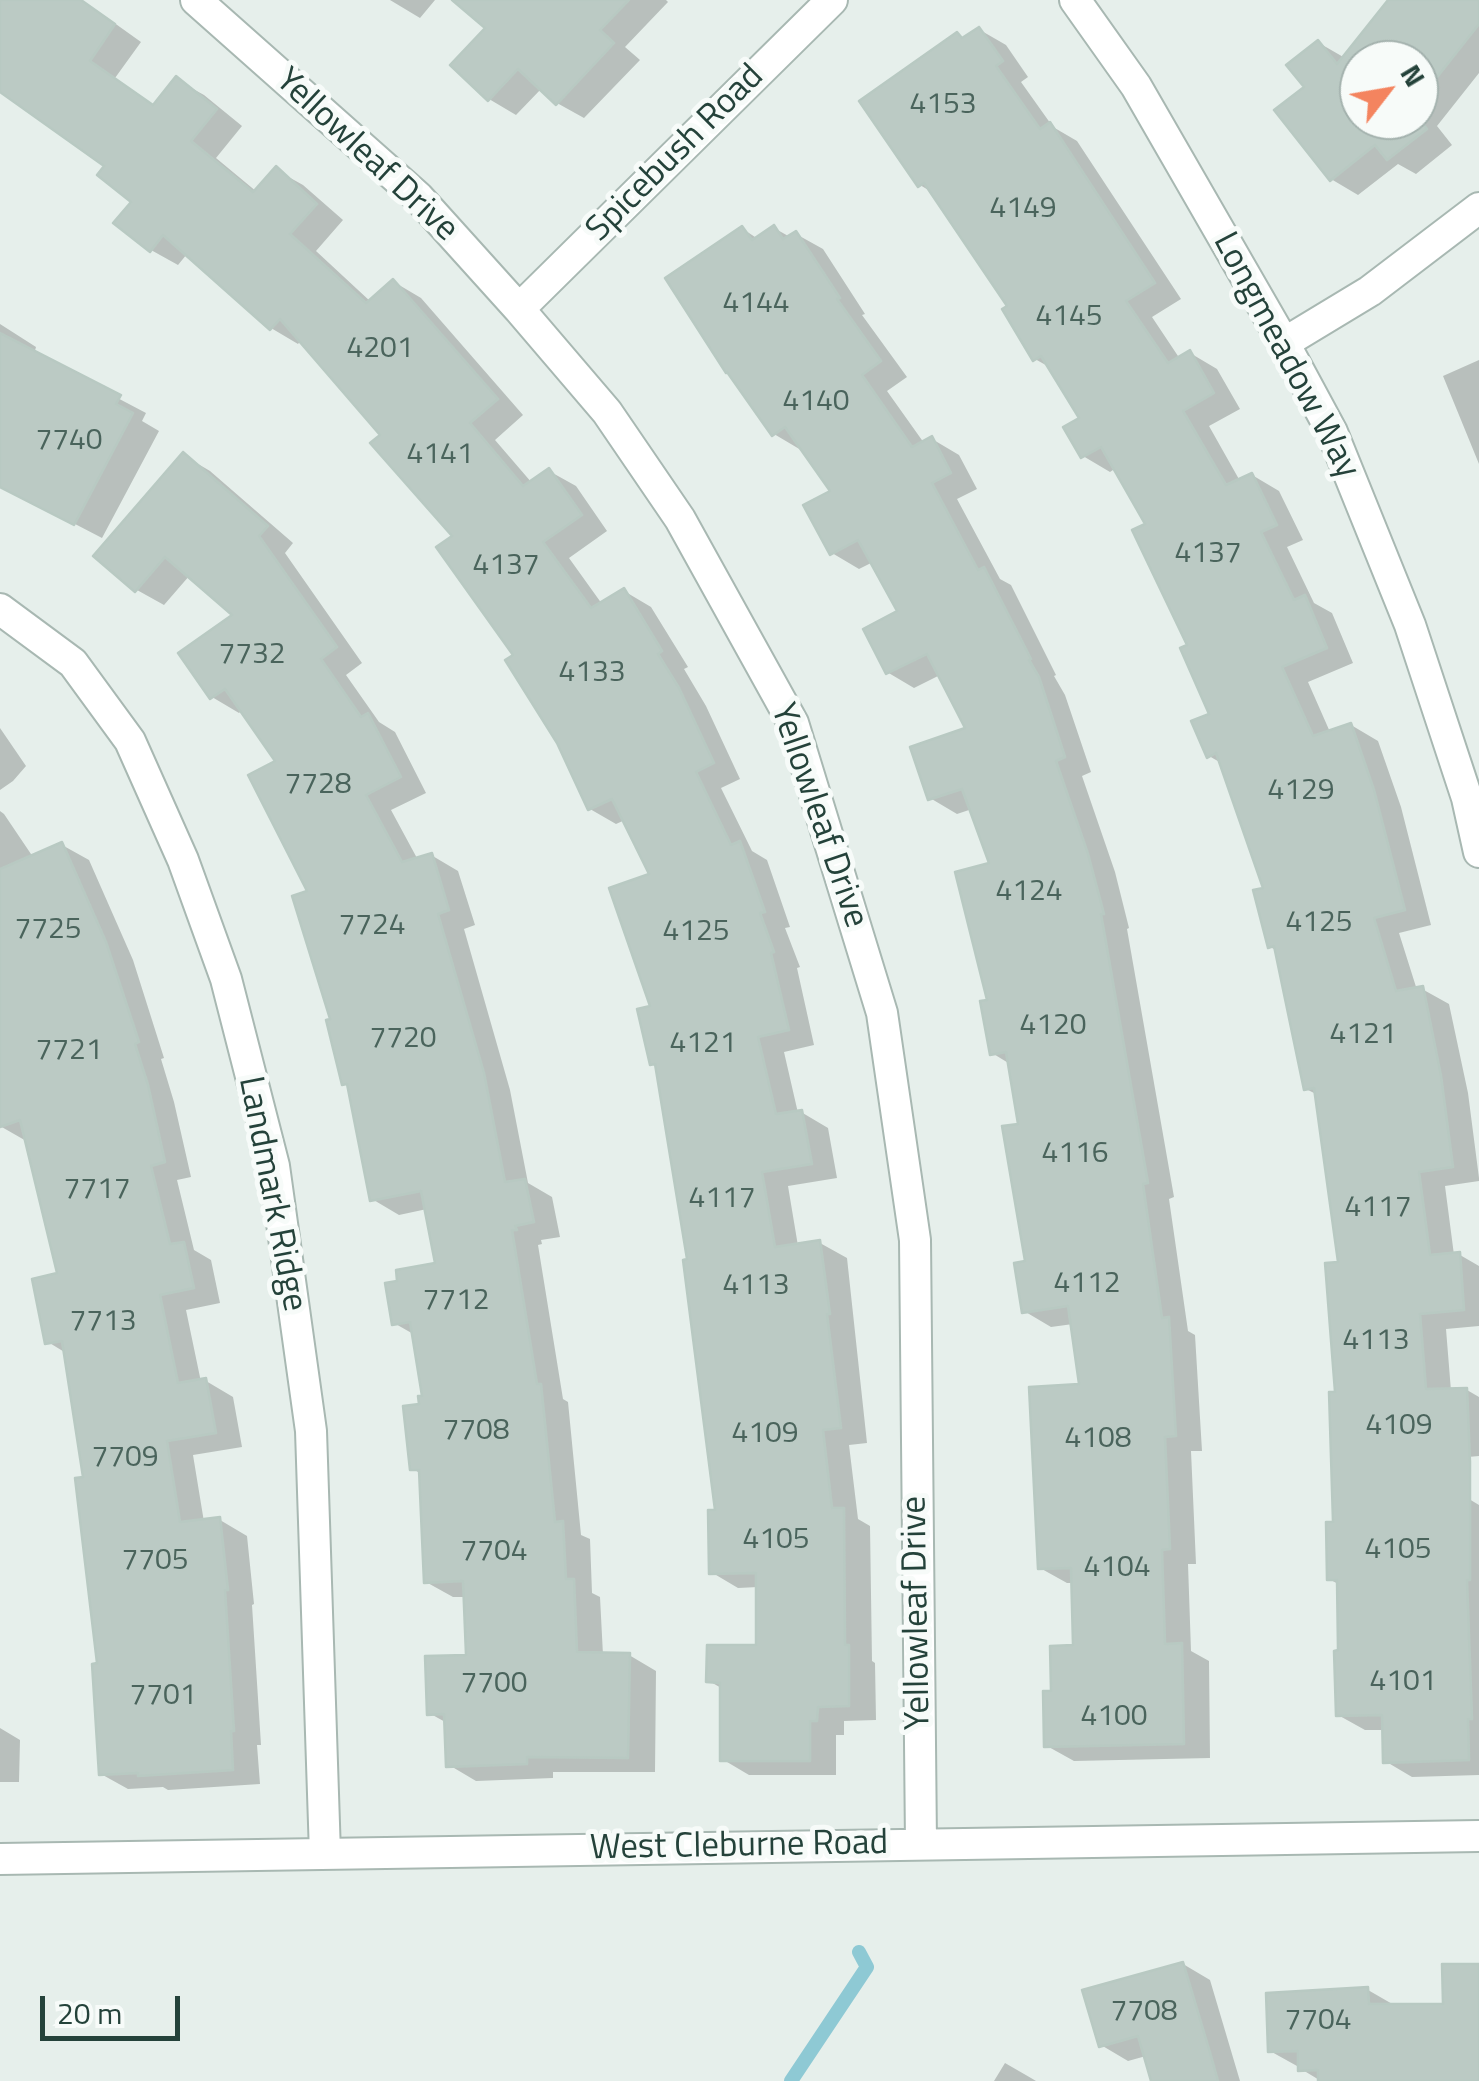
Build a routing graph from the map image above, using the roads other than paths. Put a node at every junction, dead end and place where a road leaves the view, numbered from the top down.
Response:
1 (196, 0) edge
2 (832, 0) edge
3 (1074, 0) edge
4 (1479, 208) edge
5 (519, 308) junction
6 (1284, 342) junction
7 (0, 609) edge
8 (1479, 852) edge
9 (1479, 1836) edge
10 (920, 1844) junction
11 (325, 1854) junction
12 (0, 1859) edge

1 - 5 street, Yellowleaf Drive
2 - 5 street, Spicebush Road
3 - 6 street, Longmeadow Way
4 - 6 street
5 - 10 street, Yellowleaf Drive
6 - 8 street, Longmeadow Way
7 - 11 street, Landmark Ridge
9 - 10 street, West Cleburne Road
10 - 11 street, West Cleburne Road
11 - 12 street, West Cleburne Road

